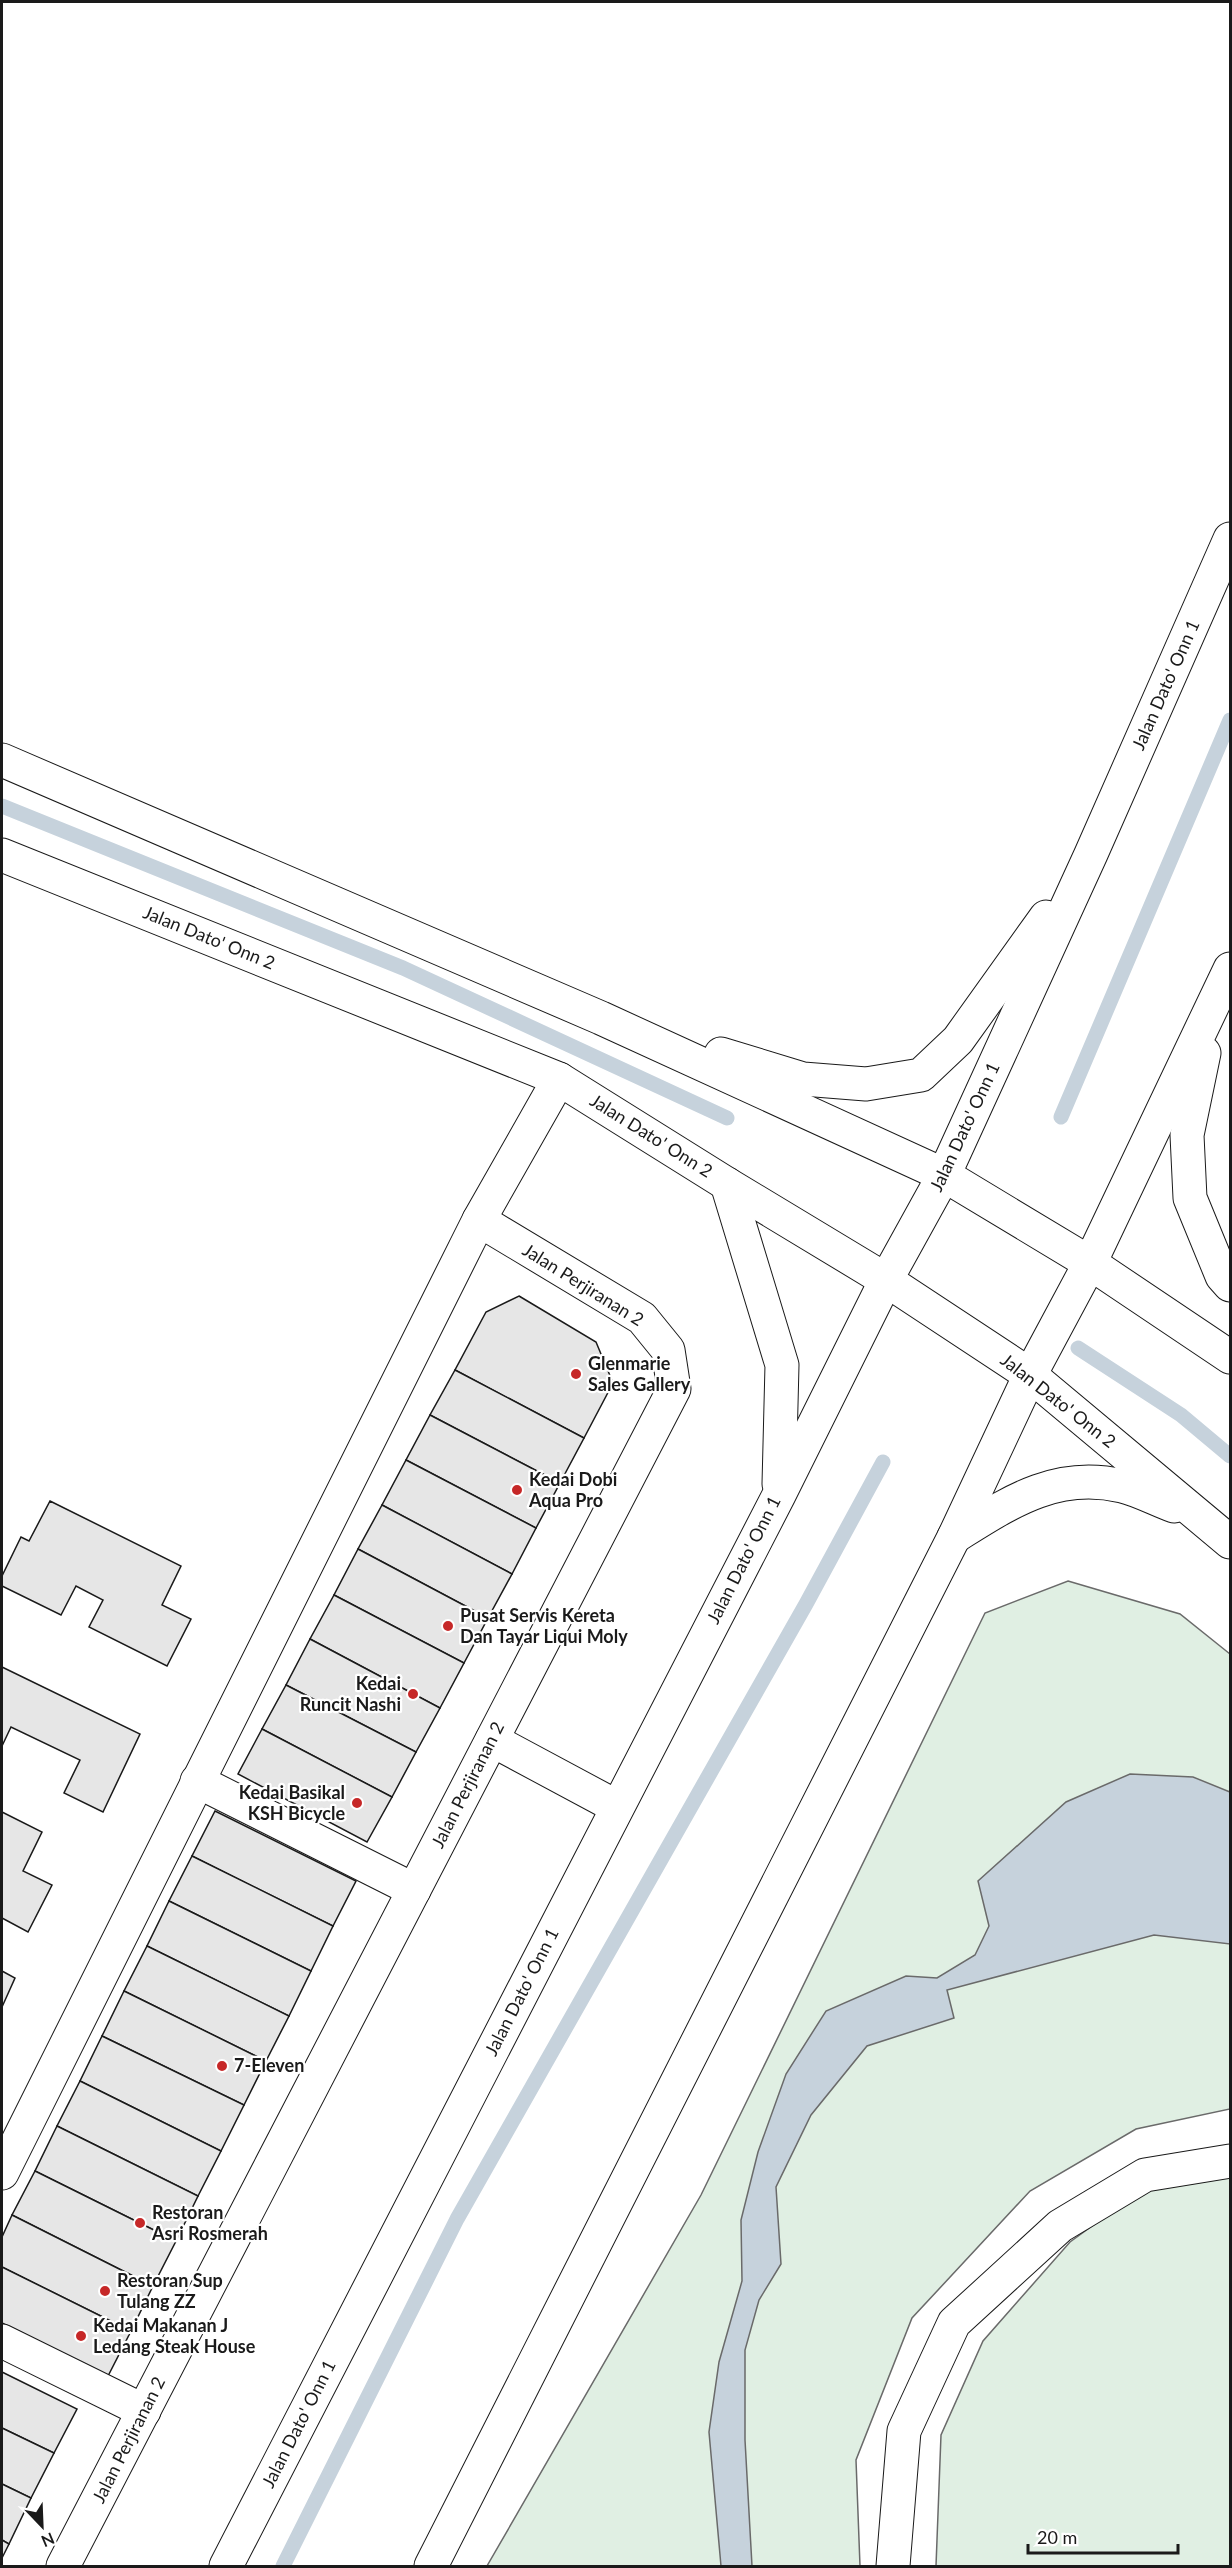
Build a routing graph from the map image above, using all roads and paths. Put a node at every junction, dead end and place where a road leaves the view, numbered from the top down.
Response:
1 (1230, 539) edge
2 (2, 760) edge
3 (1091, 854) junction
4 (2, 855) edge
5 (1230, 969) edge
6 (1214, 1004) junction
7 (601, 1017) junction
8 (559, 1079) junction
9 (944, 1175) junction
10 (727, 1184) junction
11 (479, 1220) junction
12 (1090, 1263) junction
13 (886, 1280) junction
14 (1230, 1285) edge
15 (1230, 1357) edge
16 (1030, 1375) junction
17 (778, 1495) junction
18 (1204, 1518) junction
19 (954, 1537) junction
20 (1230, 1542) edge
21 (492, 1740) junction
22 (197, 1781) junction
23 (617, 1807) junction
24 (414, 1890) junction
25 (1230, 2161) edge
26 (2, 2173) edge
27 (2, 2341) edge
28 (144, 2411) junction
29 (63, 2566) edge
30 (226, 2566) edge
31 (431, 2566) edge
32 (893, 2566) edge

1 - 3 main road, Jalan Dato' Onn 1
2 - 7 main road
3 - 7 main road
3 - 9 main road, Jalan Dato' Onn 1
4 - 8 main road, Jalan Dato' Onn 2
5 - 6 main road
6 - 12 main road
6 - 14 main road
7 - 9 main road
8 - 10 main road, Jalan Dato' Onn 2
8 - 11 main road
9 - 12 main road
9 - 13 main road, Jalan Dato' Onn 1
10 - 13 main road, Jalan Dato' Onn 2
10 - 17 main road
11 - 21 main road, Jalan Perjiranan 2
11 - 22 main road
12 - 15 main road
12 - 16 main road
13 - 16 main road, Jalan Dato' Onn 2
13 - 17 main road, Jalan Dato' Onn 1
16 - 18 main road, Jalan Dato' Onn 2
16 - 19 main road
17 - 23 main road, Jalan Dato' Onn 1
18 - 19 main road
18 - 20 main road, Jalan Dato' Onn 2
19 - 31 main road
21 - 23 main road
21 - 24 main road, Jalan Perjiranan 2
22 - 24 main road
22 - 26 main road
23 - 30 main road, Jalan Dato' Onn 1
24 - 28 main road, Jalan Perjiranan 2
25 - 32 main road
27 - 28 main road
28 - 29 main road, Jalan Perjiranan 2

